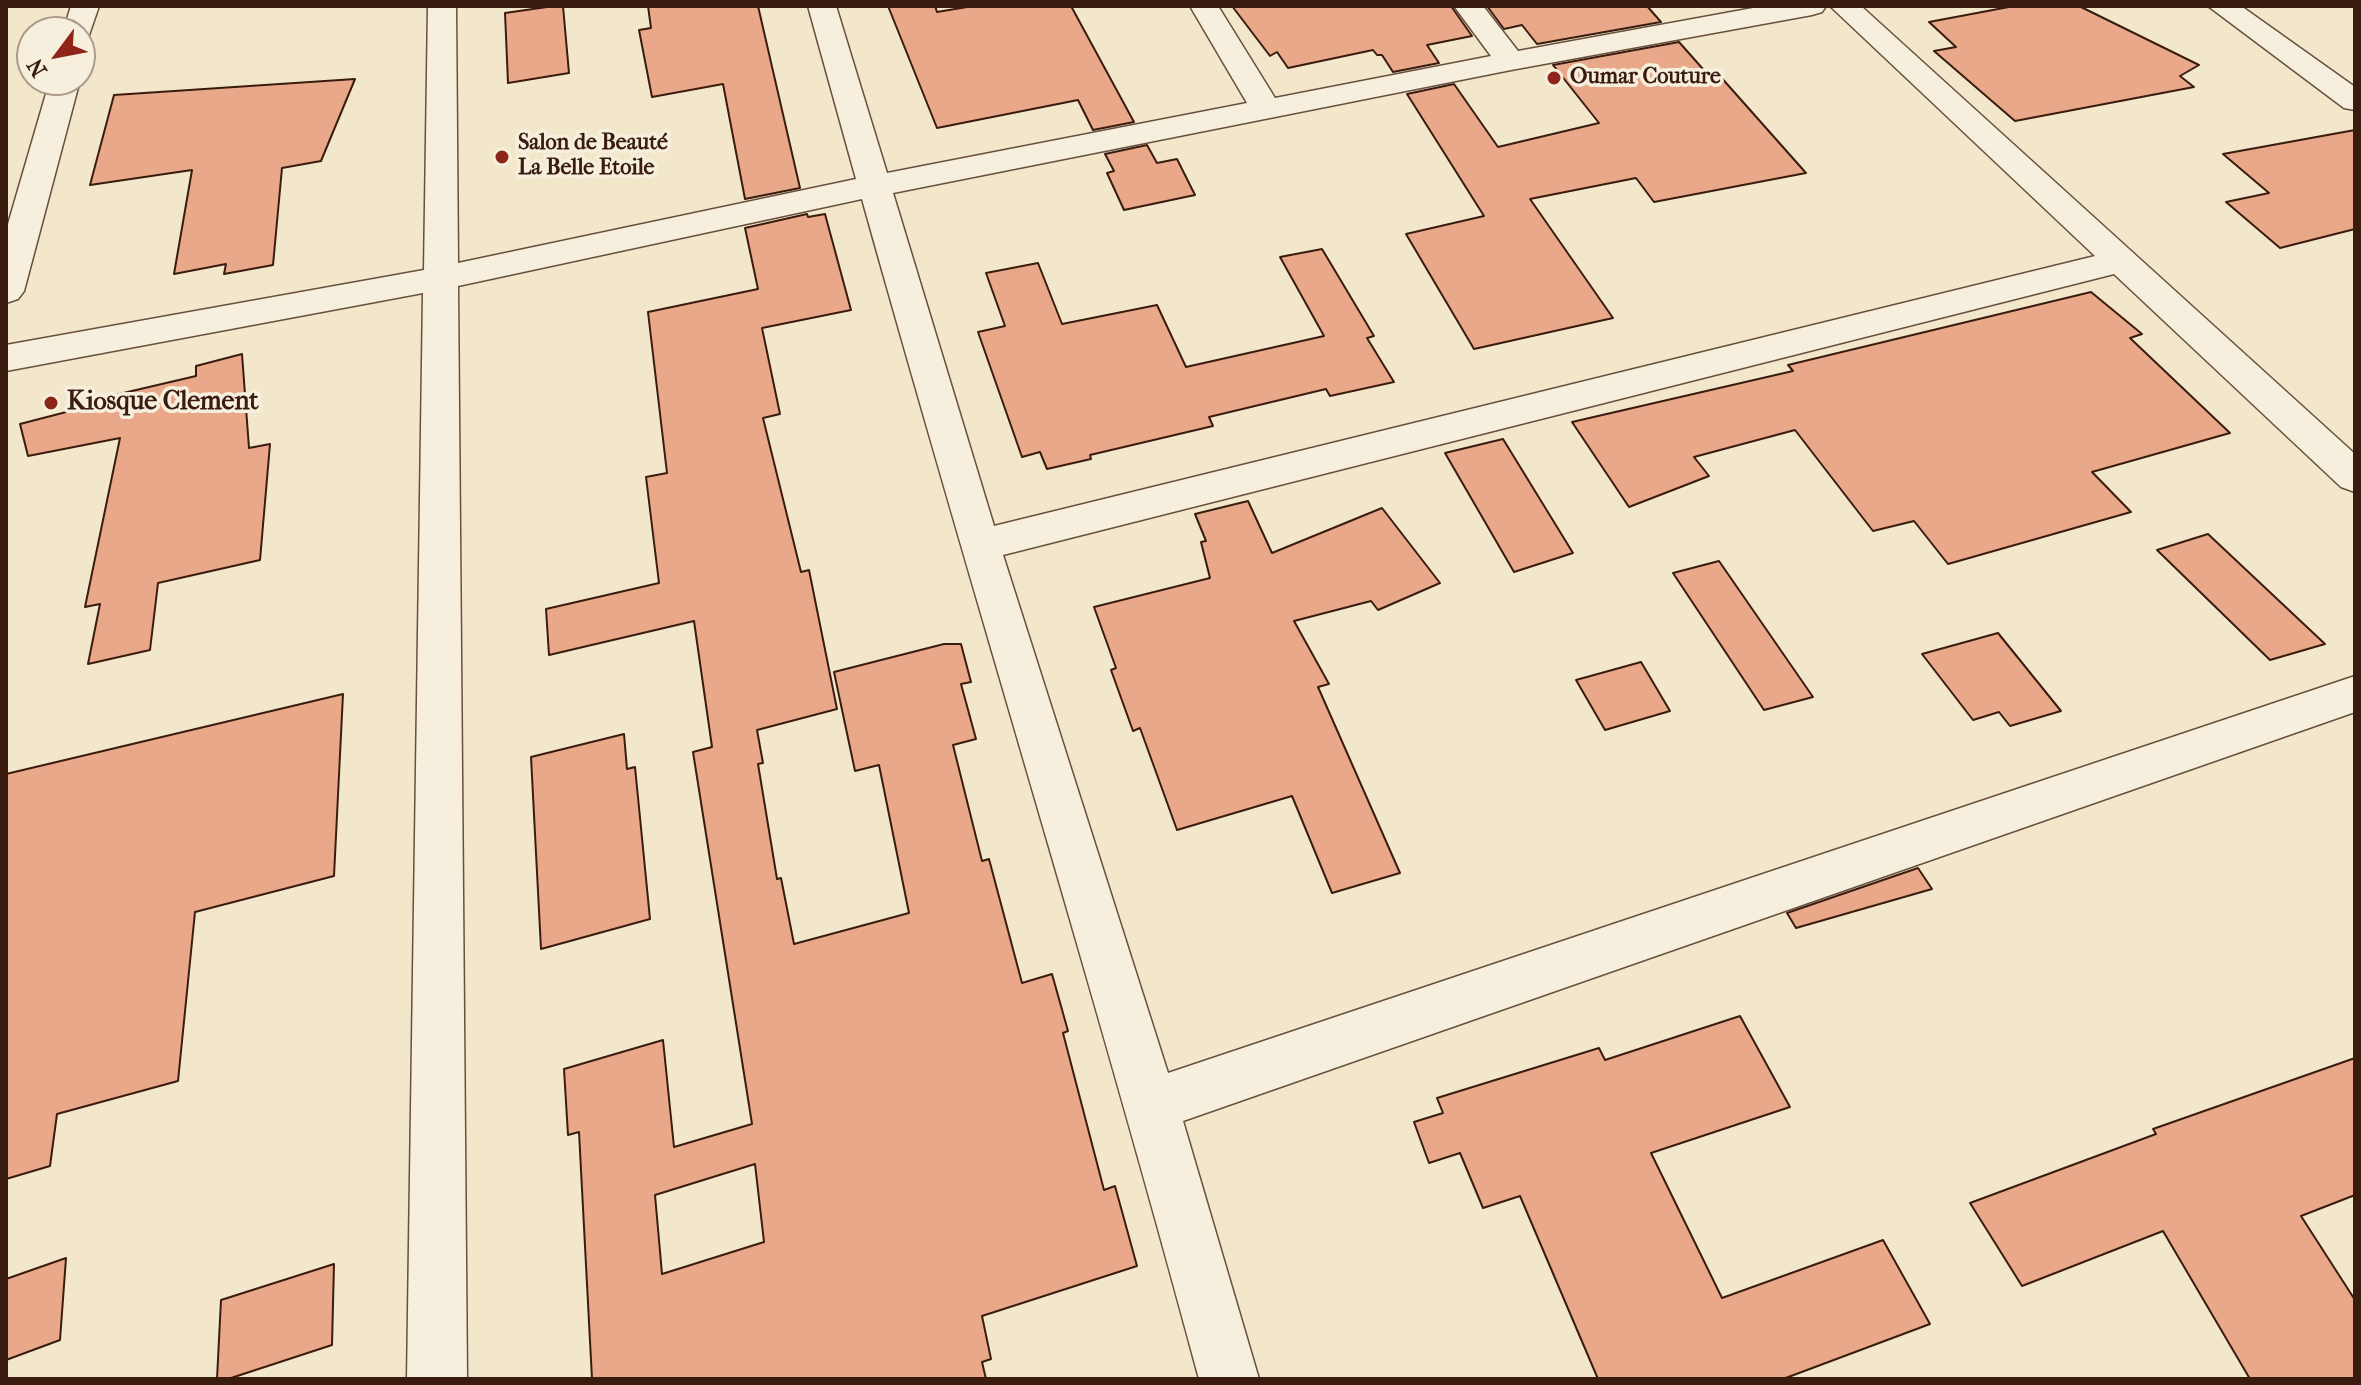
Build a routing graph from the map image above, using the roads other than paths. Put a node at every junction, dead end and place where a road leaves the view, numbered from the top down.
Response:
1 (442, 6) edge
2 (822, 6) edge
3 (1204, 6) edge
4 (1468, 6) edge
5 (1812, 6) edge
6 (1844, 6) edge
7 (2222, 6) edge
8 (1511, 61) junction
9 (61, 96) edge
10 (2355, 101) edge
11 (1267, 110) junction
12 (874, 186) junction
13 (2122, 261) junction
14 (441, 278) junction
15 (6, 291) edge
16 (6, 358) edge
17 (2355, 477) edge
18 (979, 545) junction
19 (2355, 694) edge
20 (1152, 1105) junction
21 (437, 1379) edge
22 (1229, 1379) edge

1 - 14 street
2 - 12 street
3 - 11 street
4 - 8 street
5 - 8 street
6 - 13 street
7 - 10 street
8 - 11 street
9 - 15 street
11 - 12 street
12 - 14 street
12 - 18 street
13 - 17 street
13 - 18 street
14 - 16 street
14 - 21 street
18 - 20 street
19 - 20 street
20 - 22 street

